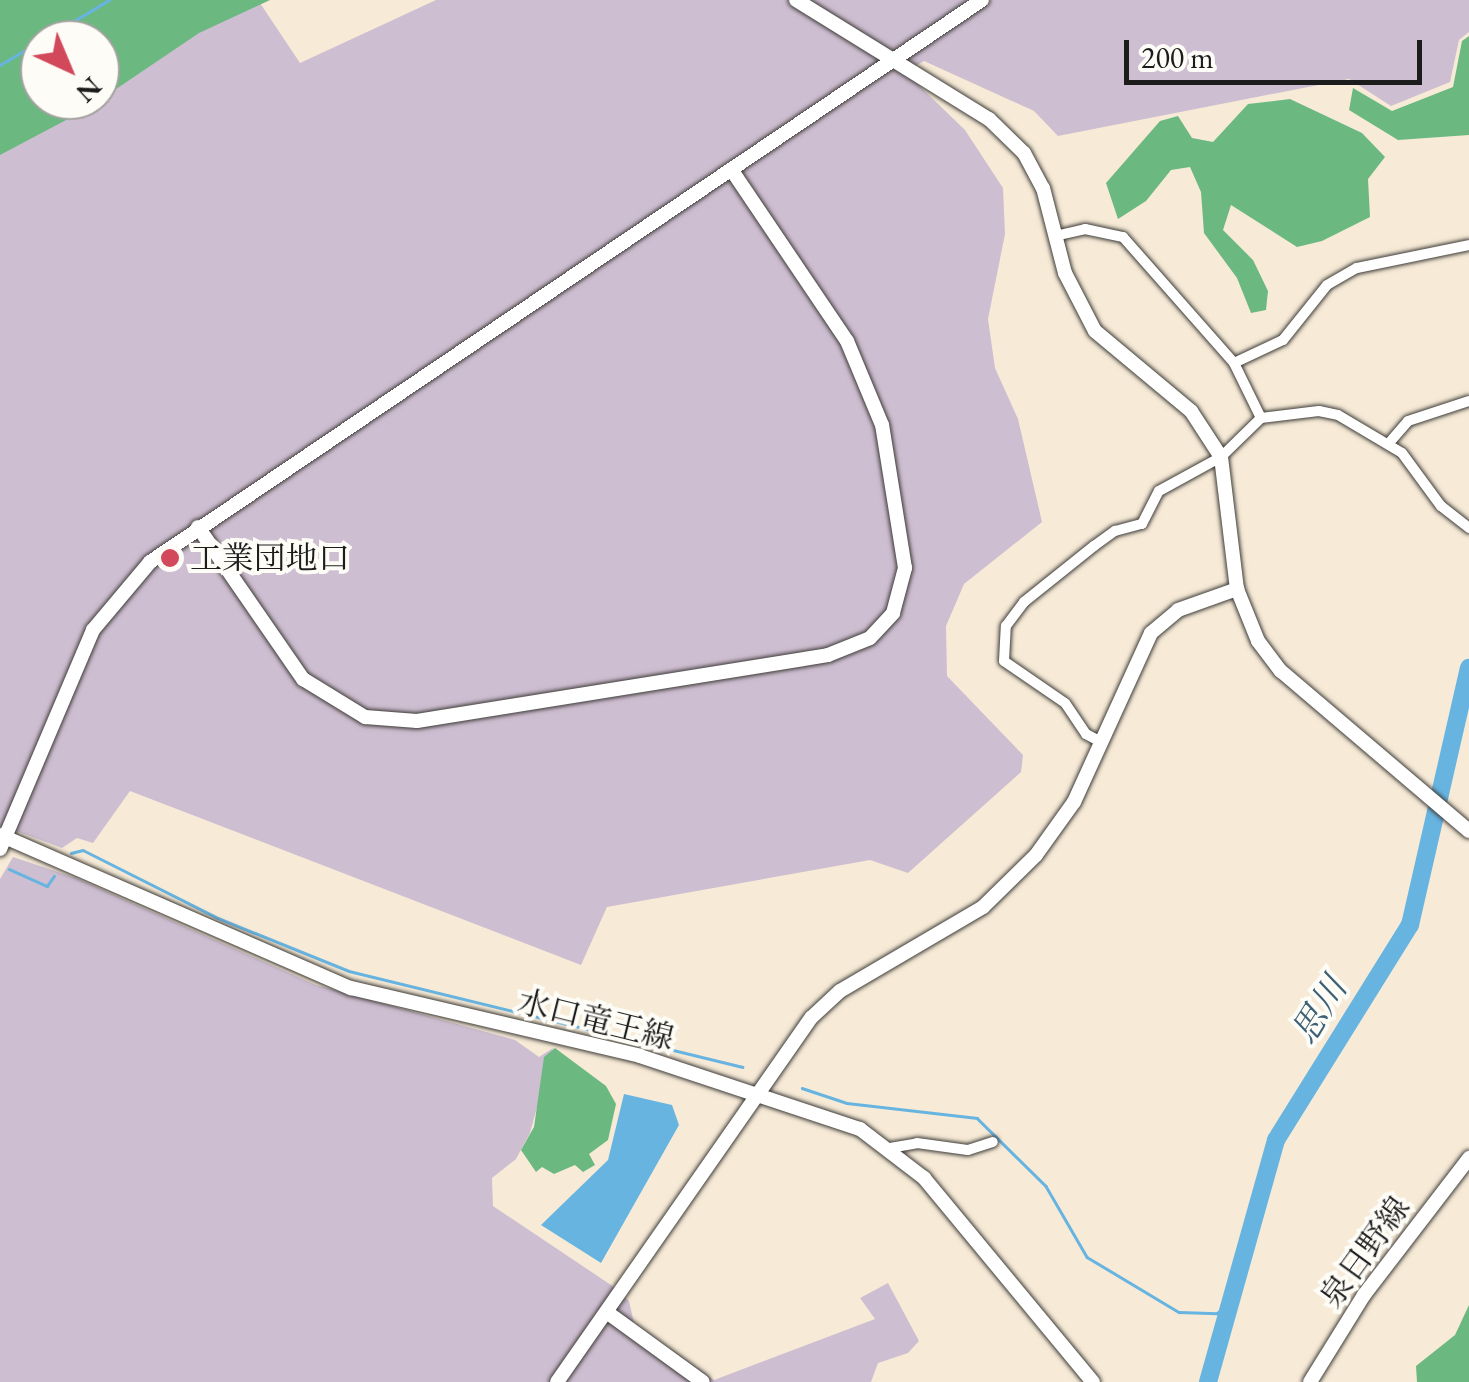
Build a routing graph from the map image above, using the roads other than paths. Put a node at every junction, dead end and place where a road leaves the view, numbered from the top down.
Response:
1 (796, 0) edge
2 (982, 0) edge
3 (894, 59) junction
4 (731, 168) junction
5 (1055, 236) junction
6 (1469, 244) edge
7 (1234, 363) junction
8 (1469, 402) edge
9 (1261, 418) junction
10 (1389, 443) junction
11 (1221, 456) junction
12 (198, 527) junction
13 (1469, 528) edge
14 (1237, 589) junction
15 (1101, 742) junction
16 (1469, 831) edge
17 (2, 840) edge
18 (758, 1093) junction
19 (993, 1142) dead end
20 (890, 1148) junction
21 (1469, 1158) edge
22 (608, 1313) junction
23 (557, 1382) edge
24 (703, 1382) edge
25 (1093, 1382) edge
26 (1310, 1382) edge

1 - 3 street
2 - 3 street
3 - 4 street
3 - 5 street
4 - 12 street
4 - 12 street
5 - 7 street
5 - 11 street
6 - 7 street
7 - 9 street
8 - 10 street
9 - 10 street
9 - 11 street
10 - 13 street
11 - 14 street
11 - 15 street
12 - 17 street
14 - 15 street
14 - 16 street
15 - 18 street
17 - 18 street, 水口竜王線
18 - 20 street, 水口竜王線
18 - 22 street
19 - 20 street
20 - 25 street, 水口竜王線
21 - 26 street, 泉日野線
22 - 23 street
22 - 24 street

